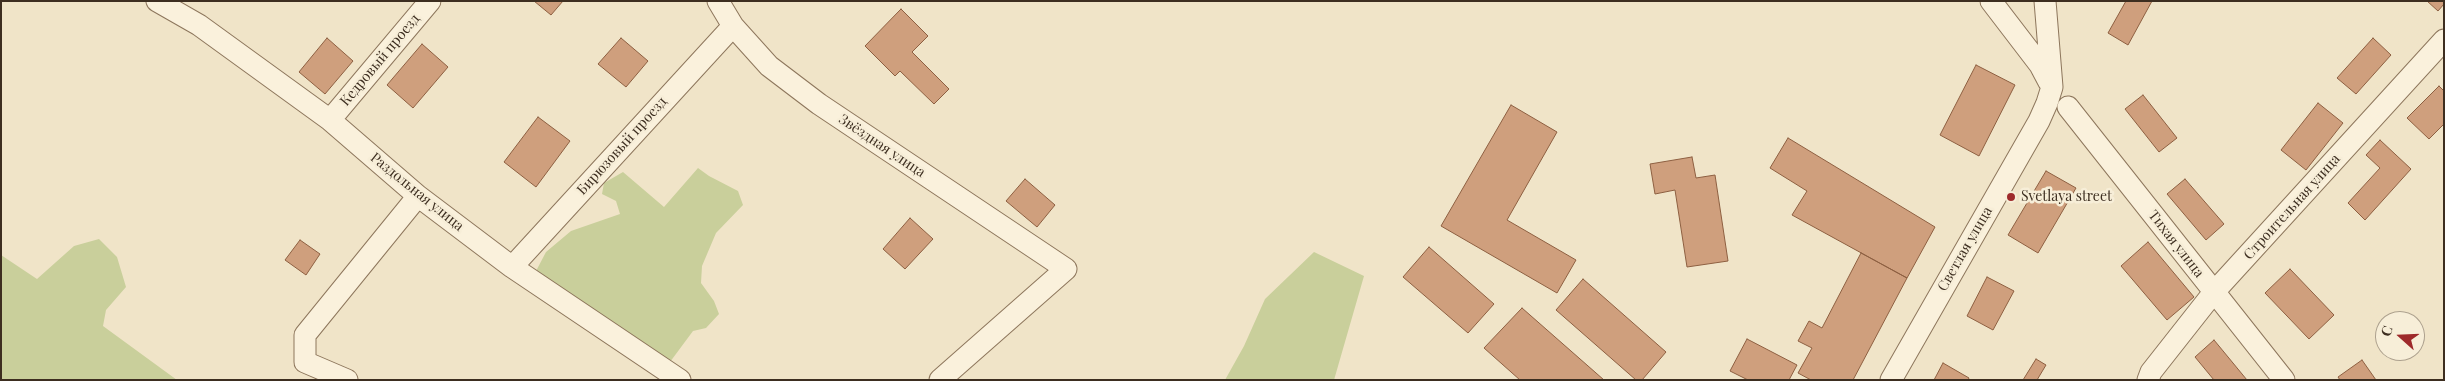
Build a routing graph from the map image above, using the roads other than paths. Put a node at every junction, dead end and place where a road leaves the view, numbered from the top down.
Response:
1 (157, 1) edge
2 (430, 1) edge
3 (718, 1) edge
4 (1991, 1) edge
5 (2045, 1) edge
6 (733, 26) junction
7 (2444, 40) edge
8 (2052, 87) junction
9 (2068, 107) dead end
10 (330, 120) junction
11 (418, 196) junction
12 (512, 267) junction
13 (2214, 292) junction
14 (347, 380) edge
15 (680, 380) edge
16 (940, 380) edge
17 (1891, 380) edge
18 (2148, 380) edge
19 (2284, 380) edge

1 - 10 street, Раздольная улица
2 - 10 street, Кедровый проезд
3 - 6 street, Звёздная улица
4 - 8 street
5 - 8 street, Светлая улица
6 - 12 street, Бирюзовый проезд
6 - 16 street, Звёздная улица
7 - 13 street, Строительная улица
8 - 17 street, Светлая улица
9 - 13 street, Тихая улица
10 - 11 street, Раздольная улица
11 - 12 street, Раздольная улица
11 - 14 street
12 - 15 street, Раздольная улица
13 - 18 street, Строительная улица
13 - 19 street, Тихая улица

